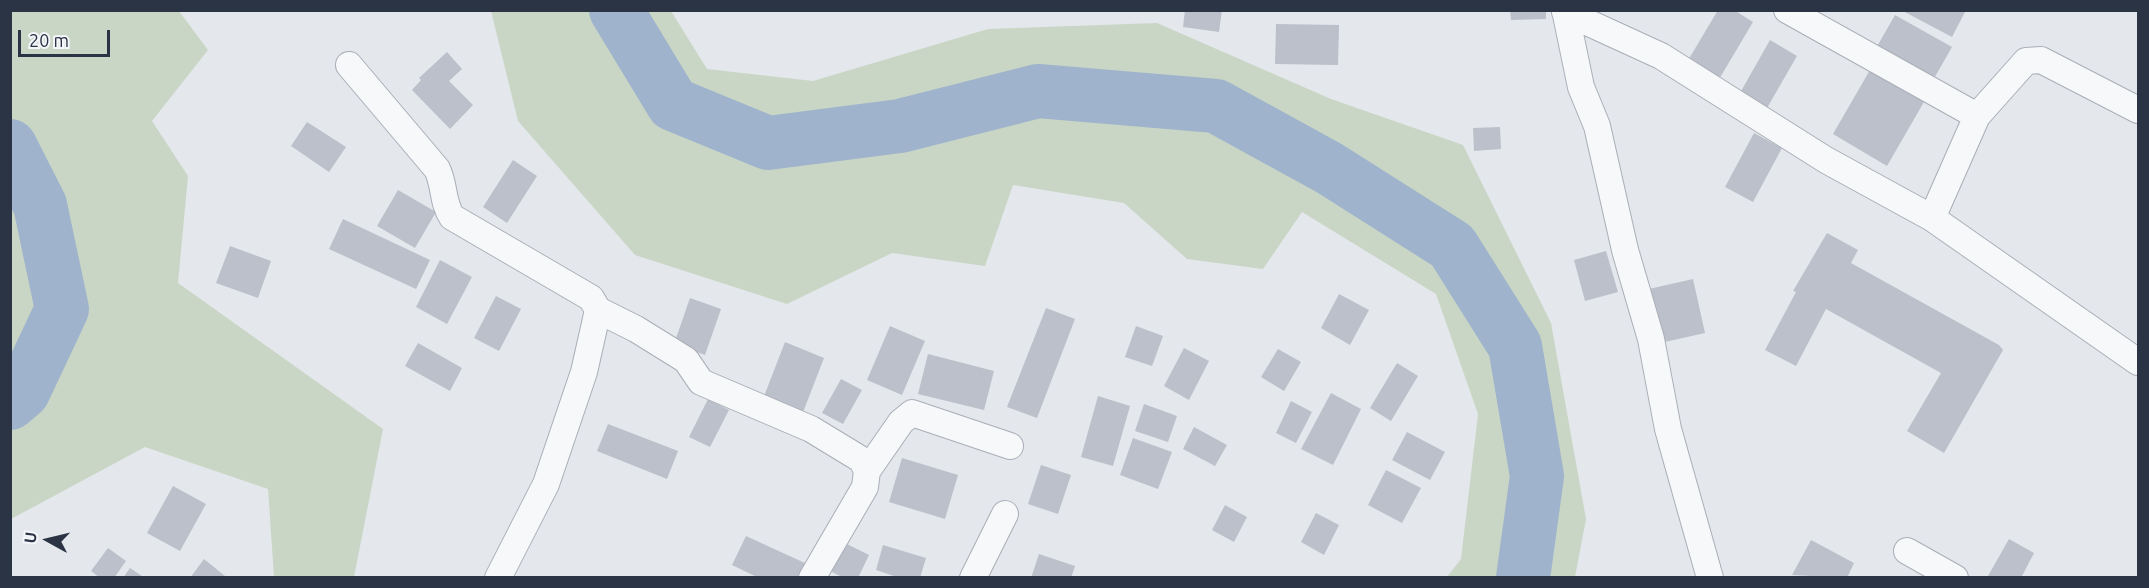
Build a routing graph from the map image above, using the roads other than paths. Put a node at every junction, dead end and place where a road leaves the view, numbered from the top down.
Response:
1 (1787, 10) edge
2 (1565, 11) edge
3 (349, 64) dead end
4 (2139, 110) edge
5 (1977, 116) junction
6 (1932, 218) junction
7 (598, 310) junction
8 (2139, 362) edge
9 (1010, 446) dead end
10 (867, 471) junction
11 (1005, 514) dead end
12 (1907, 551) dead end
13 (498, 578) edge
14 (812, 578) edge
15 (973, 578) edge
16 (1710, 578) edge
17 (1955, 578) edge

1 - 5 street
2 - 6 street
2 - 16 street
3 - 7 street
4 - 5 street
5 - 6 street
6 - 8 street
7 - 10 street
7 - 13 street
9 - 10 street
10 - 14 street
11 - 15 street
12 - 17 street

